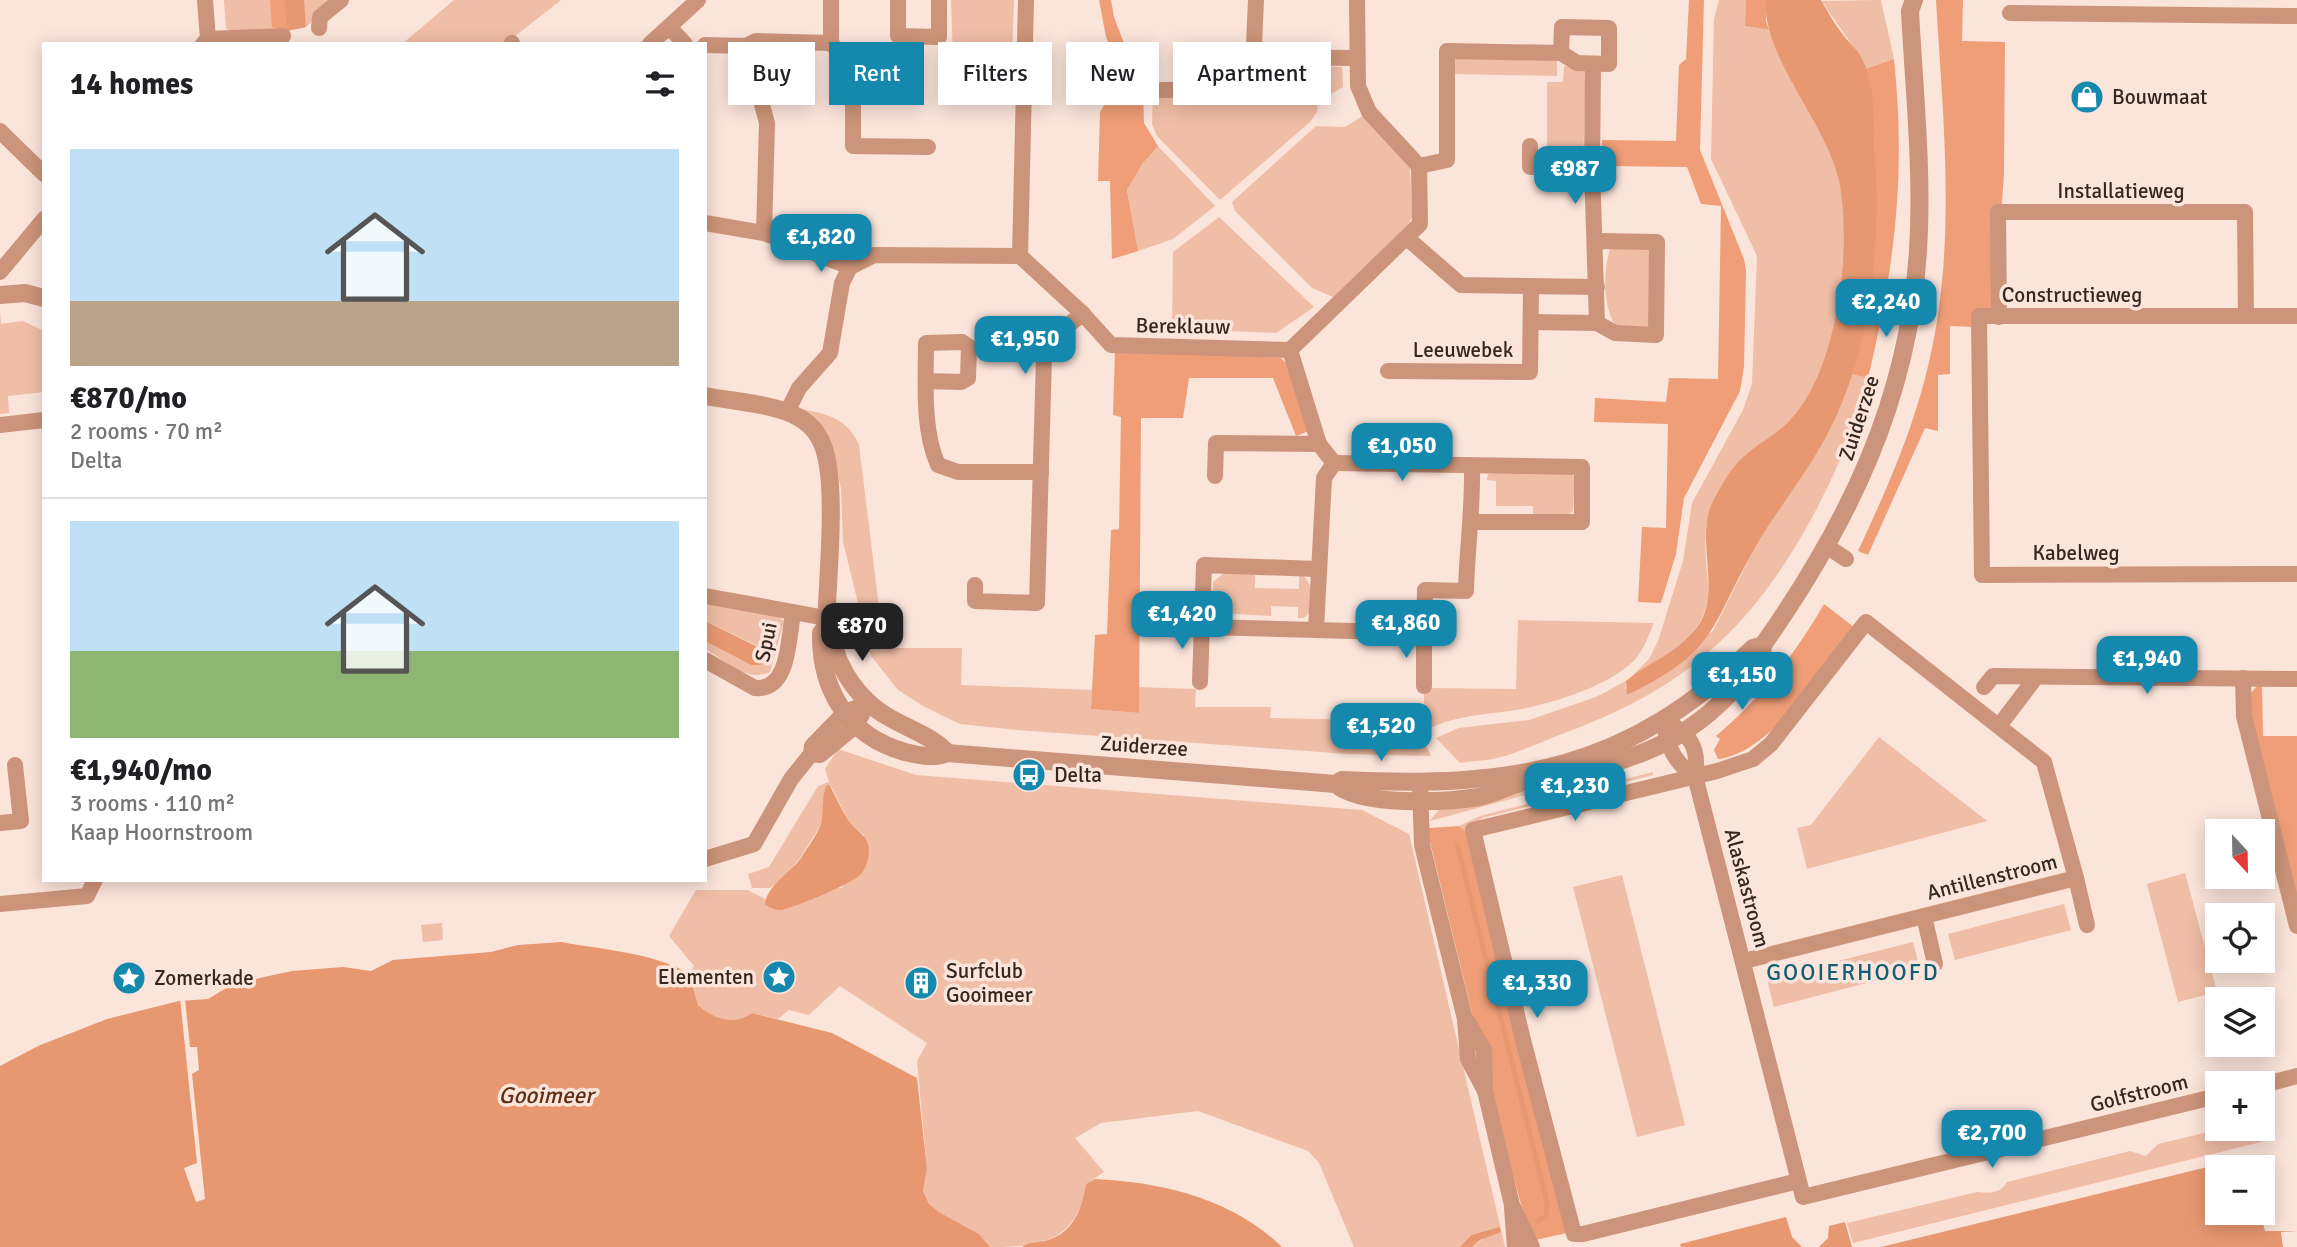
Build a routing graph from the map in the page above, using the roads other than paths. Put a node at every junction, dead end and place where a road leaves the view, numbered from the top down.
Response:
1 (205, 0) edge
2 (341, 0) edge
3 (698, 0) edge
4 (831, 0) edge
5 (898, 0) edge
6 (939, 0) edge
7 (1026, 0) edge
8 (1256, 0) edge
9 (1357, 0) edge
10 (1909, 4) edge
11 (2128, 7) edge
12 (2010, 13) dead end
13 (2297, 16) edge
14 (670, 28) junction
15 (319, 29) dead end
16 (283, 36) dead end
17 (206, 41) edge
18 (652, 42) edge
19 (683, 42) edge
20 (754, 42) edge
21 (794, 42) edge
22 (831, 42) edge
23 (1255, 42) edge
24 (707, 45) edge
25 (728, 46) edge
26 (1561, 53) junction
27 (1331, 58) edge
28 (1356, 58) junction
29 (1593, 64) junction
30 (1162, 90) dead end
31 (1173, 90) edge
32 (762, 105) edge
33 (853, 105) edge
34 (0, 131) edge
35 (1530, 146) dead end
36 (928, 147) dead end
37 (1419, 166) junction
38 (1591, 168) junction
39 (42, 172) edge
40 (42, 221) edge
41 (707, 223) edge
42 (764, 233) junction
43 (1407, 239) junction
44 (1596, 241) junction
45 (1020, 256) junction
46 (849, 267) junction
47 (0, 272) edge
48 (1531, 286) junction
49 (1597, 288) junction
50 (0, 295) edge
51 (42, 297) edge
52 (1083, 314) junction
53 (2246, 316) junction
54 (2297, 316) edge
55 (1999, 317) junction
56 (1531, 321) junction
57 (1597, 323) junction
58 (1290, 350) junction
59 (1388, 371) dead end
60 (926, 381) dead end
61 (707, 397) edge
62 (787, 412) junction
63 (42, 420) edge
64 (0, 425) edge
65 (1319, 444) junction
66 (1981, 448) joint
67 (1334, 463) junction
68 (1472, 466) junction
69 (1041, 472) junction
70 (1215, 475) dead end
71 (1473, 522) junction
72 (1828, 547) junction
73 (1846, 559) dead end
74 (1317, 569) junction
75 (2297, 573) edge
76 (975, 585) dead end
77 (707, 596) edge
78 (793, 614) junction
79 (826, 622) junction
80 (1204, 627) junction
81 (1317, 629) junction
82 (1424, 633) junction
83 (1763, 645) junction
84 (707, 661) edge
85 (2036, 677) junction
86 (2244, 678) junction
87 (2297, 679) edge
88 (1200, 682) dead end
89 (1424, 686) dead end
90 (1984, 688) dead end
91 (869, 704) junction
92 (850, 718) junction
93 (1664, 719) junction
94 (1999, 726) junction
95 (1686, 732) junction
96 (1667, 743) junction
97 (947, 753) junction
98 (15, 765) dead end
99 (1695, 776) junction
100 (1420, 792) junction
101 (0, 823) edge
102 (707, 858) edge
103 (2076, 878) junction
104 (94, 882) edge
105 (0, 904) edge
106 (1924, 916) junction
107 (2087, 925) dead end
108 (2297, 926) edge
109 (1744, 961) junction
110 (1935, 964) dead end
111 (2297, 1076) edge
112 (2275, 1082) edge
113 (2205, 1099) edge
114 (1798, 1181) junction
115 (1512, 1205) junction
116 (1515, 1247) edge
117 (1532, 1247) edge

1 - 17 street
2 - 15 street
3 - 14 street
4 - 22 street
5 - 6 street
7 - 45 street
8 - 23 street
9 - 28 street
10 - 72 street, Zuiderzee
11 - 12 street
11 - 13 street
14 - 18 street
14 - 19 street
16 - 17 street
20 - 21 street
24 - 25 street
26 - 29 street
26 - 29 street
26 - 37 street
27 - 28 street
28 - 37 street
29 - 38 street
30 - 31 street
32 - 42 street
33 - 36 street
34 - 39 street
35 - 38 street
37 - 43 street
38 - 44 street
40 - 47 street
41 - 42 street
42 - 46 street
43 - 48 street
43 - 58 street
44 - 49 street
44 - 57 street, Leeuwebek
45 - 46 street
45 - 52 street, Bereklauw
46 - 62 street
48 - 49 street
48 - 56 street, Leeuwebek
49 - 57 street
50 - 51 street
52 - 58 street, Bereklauw
52 - 69 street
53 - 54 street, Constructieweg
53 - 55 street, Constructieweg
53 - 55 street, Installatieweg
55 - 66 street, Constructieweg
56 - 57 street, Leeuwebek
56 - 59 street, Leeuwebek
58 - 65 street
60 - 69 street
61 - 62 street
62 - 79 street
63 - 64 street
65 - 67 street
65 - 70 street
66 - 75 street, Kabelweg
67 - 68 street
67 - 74 street
68 - 71 street
68 - 71 street
69 - 76 street
71 - 82 street
72 - 73 street
72 - 83 street, Zuiderzee
74 - 80 street
74 - 81 street
77 - 78 street
78 - 79 street
78 - 84 street, Spui
79 - 91 street
79 - 92 street
80 - 81 street
80 - 88 street
81 - 82 street
82 - 89 street
83 - 93 street, Zuiderzee
83 - 95 street, Zuiderzee
85 - 86 street
85 - 90 street
85 - 94 street
86 - 87 street
86 - 108 street
91 - 92 street
91 - 97 street, Zuiderzee
92 - 97 street, Zuiderzee
92 - 102 street
93 - 95 street
93 - 96 street, Alaskastroom
93 - 100 street, Zuiderzee
94 - 99 street, Antillenstroom
94 - 103 street, Antillenstroom
95 - 96 street, Zuiderzee
95 - 99 street, Alaskastroom
96 - 99 street, Alaskastroom
96 - 100 street, Zuiderzee
97 - 100 street, Zuiderzee
98 - 101 street
99 - 109 street, Alaskastroom
99 - 114 street
100 - 115 street
103 - 106 street, Antillenstroom
103 - 107 street
104 - 105 street
106 - 109 street, Antillenstroom
106 - 110 street
109 - 114 street, Alaskastroom
111 - 112 street
113 - 114 street, Golfstroom
115 - 116 street
115 - 117 street

